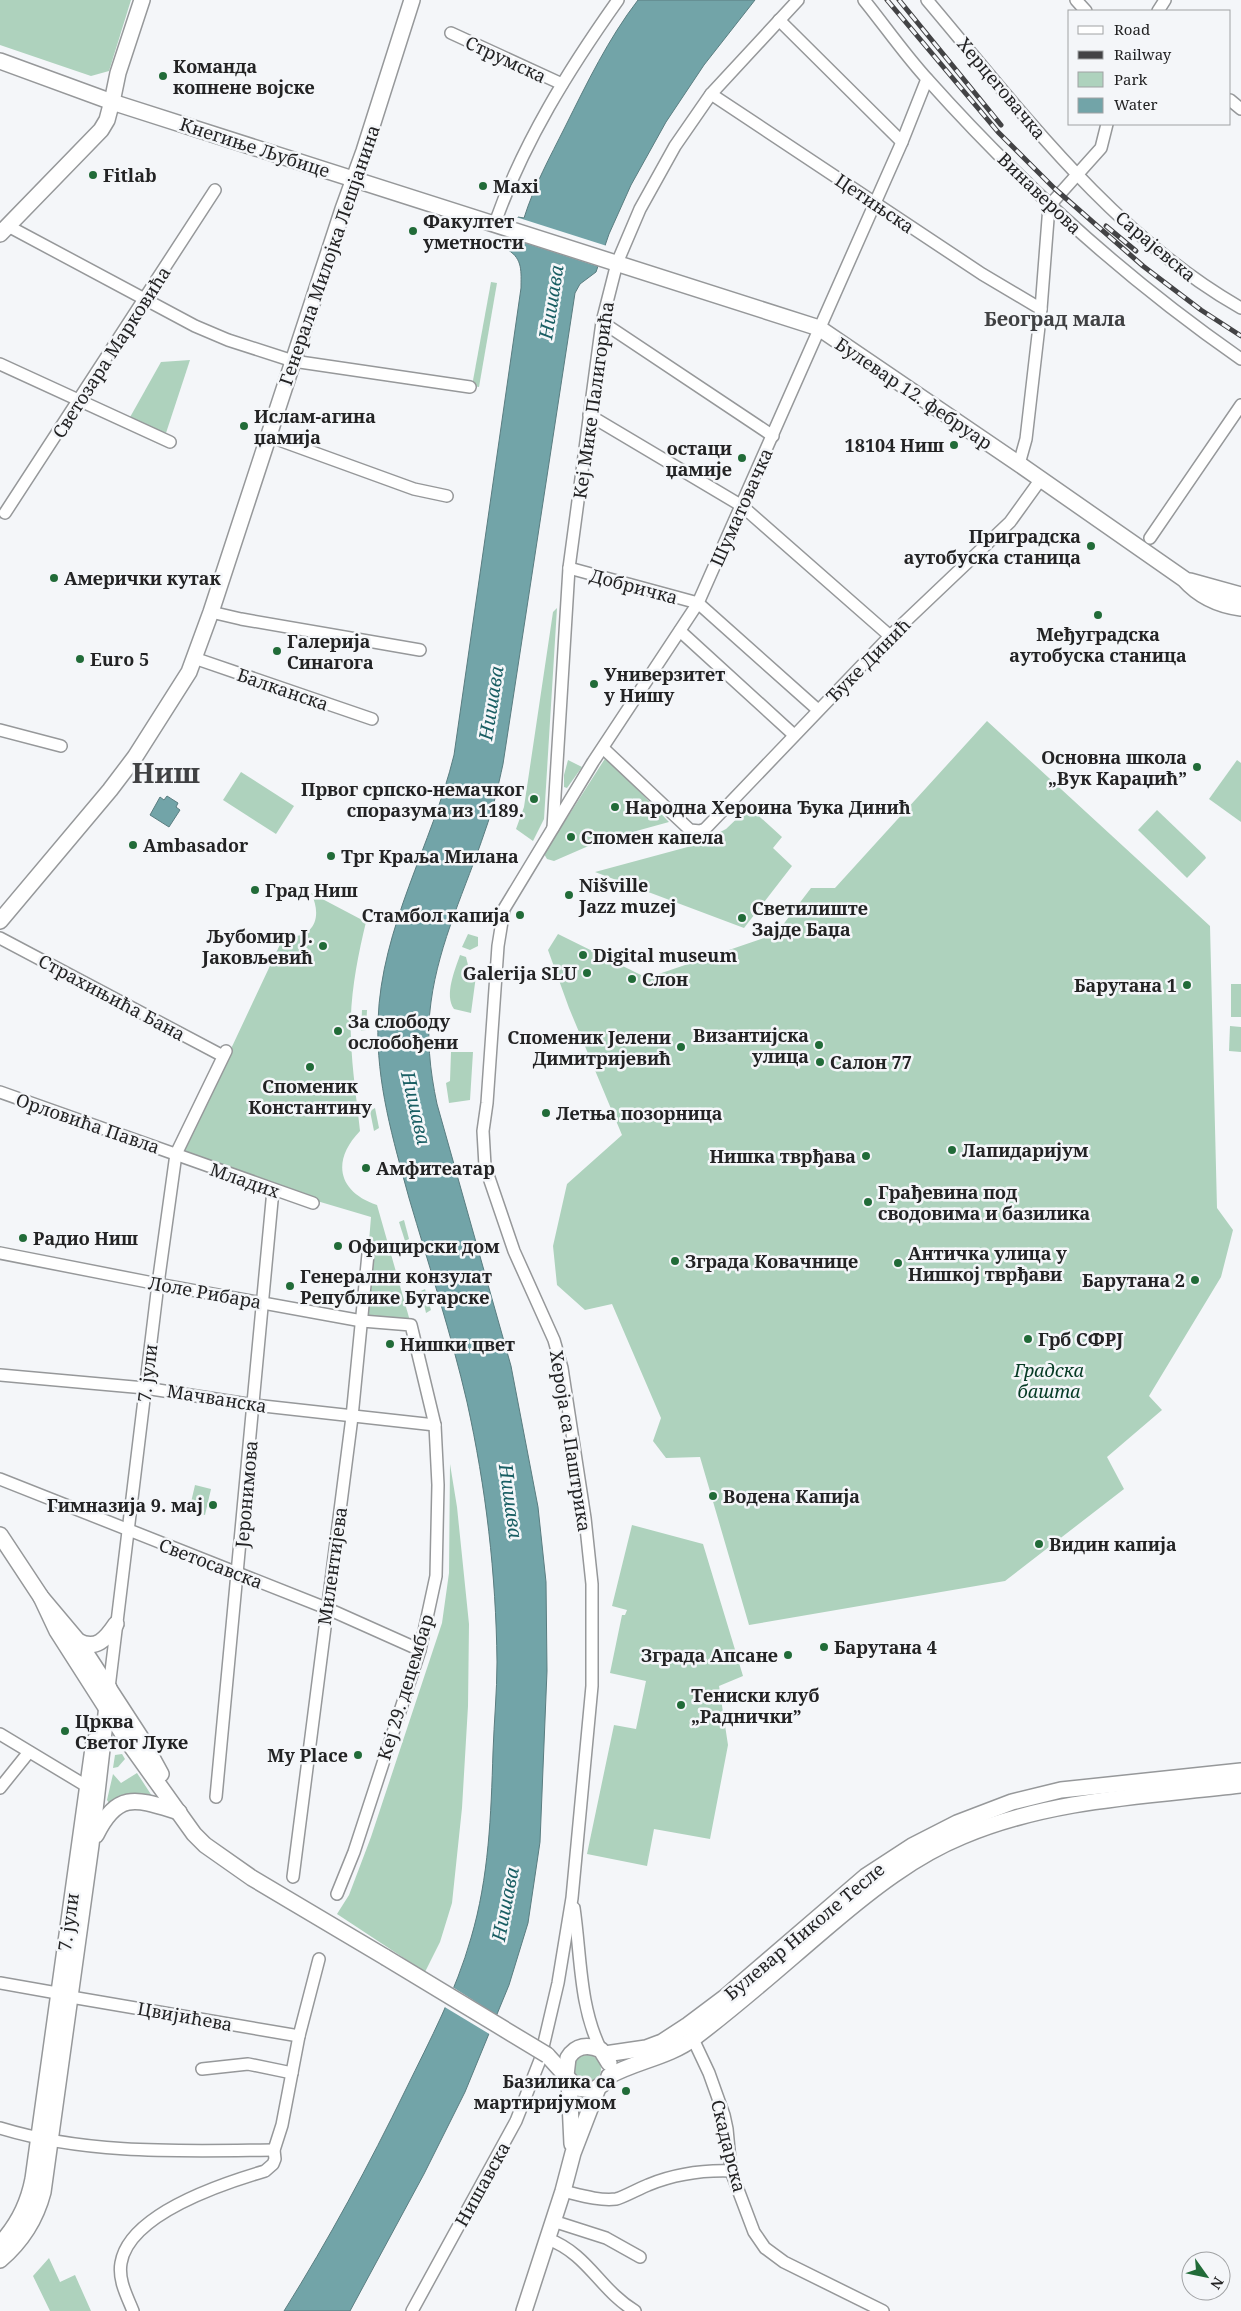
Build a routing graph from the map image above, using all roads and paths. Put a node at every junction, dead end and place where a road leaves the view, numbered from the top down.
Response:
1 (142, 0) edge
2 (412, 0) edge
3 (618, 0) edge
4 (798, 0) edge
5 (864, 0) edge
6 (928, 0) edge
7 (1076, 0) edge
8 (1085, 10) edge
9 (779, 20) junction
10 (451, 33) dead end
11 (0, 61) edge
12 (927, 79) junction
13 (562, 84) junction
14 (711, 94) junction
15 (112, 101) junction
16 (1231, 101) edge
17 (1241, 109) edge
18 (1107, 125) edge
19 (902, 142) junction
20 (1077, 176) junction
21 (354, 178) junction
22 (215, 190) dead end
23 (874, 202) junction
24 (1049, 206) junction
25 (495, 223) junction
26 (512, 229) joint
27 (4, 230) edge
28 (610, 260) junction
29 (145, 300) junction
30 (1241, 308) edge
31 (1041, 309) junction
32 (602, 322) junction
33 (819, 328) junction
34 (1241, 358) edge
35 (293, 361) junction
36 (0, 364) edge
37 (470, 387) dead end
38 (80, 400) junction
39 (1241, 405) edge
40 (589, 415) junction
41 (268, 436) junction
42 (773, 436) junction
43 (170, 442) dead end
44 (1019, 464) junction
45 (1041, 479) junction
46 (447, 496) dead end
47 (742, 506) junction
48 (5, 513) dead end
49 (1150, 538) dead end
50 (569, 568) junction
51 (1184, 579) junction
52 (1241, 595) edge
53 (698, 603) junction
54 (1241, 608) edge
55 (211, 612) junction
56 (680, 631) junction
57 (890, 636) junction
58 (420, 650) dead end
59 (194, 658) junction
60 (818, 710) junction
61 (372, 719) dead end
62 (0, 730) edge
63 (794, 735) junction
64 (61, 746) dead end
65 (603, 748) junction
66 (553, 830) junction
67 (504, 909) joint
68 (0, 921) edge
69 (0, 938) edge
70 (224, 1054) joint
71 (0, 1092) edge
72 (176, 1154) junction
73 (273, 1190) junction
74 (313, 1203) dead end
75 (0, 1253) edge
76 (368, 1254) dead end
77 (158, 1284) junction
78 (264, 1303) junction
79 (362, 1320) junction
80 (410, 1325) joint
81 (0, 1375) edge
82 (145, 1388) junction
83 (254, 1405) junction
84 (352, 1417) junction
85 (434, 1425) junction
86 (0, 1479) edge
87 (128, 1530) junction
88 (0, 1535) edge
89 (238, 1574) junction
90 (41, 1597) junction
91 (326, 1608) junction
92 (116, 1624) junction
93 (78, 1641) junction
94 (420, 1650) junction
95 (109, 1688) junction
96 (106, 1706) junction
97 (0, 1734) edge
98 (28, 1752) junction
99 (1241, 1771) edge
100 (1241, 1785) edge
101 (88, 1786) junction
102 (0, 1788) edge
103 (216, 1797) dead end
104 (175, 1806) junction
105 (92, 1845) junction
106 (293, 1877) dead end
107 (337, 1894) dead end
108 (572, 1898) junction
109 (319, 1959) dead end
110 (0, 1982) edge
111 (64, 1995) junction
112 (299, 2036) junction
113 (693, 2039) junction
114 (603, 2052) junction
115 (571, 2053) junction
116 (544, 2054) junction
117 (202, 2069) dead end
118 (292, 2072) junction
119 (608, 2076) junction
120 (568, 2078) junction
121 (598, 2088) junction
122 (0, 2128) edge
123 (44, 2140) junction
124 (274, 2150) junction
125 (572, 2153) junction
126 (731, 2170) junction
127 (563, 2192) junction
128 (553, 2221) junction
129 (548, 2239) junction
130 (0, 2244) edge
131 (640, 2257) dead end
132 (0, 2260) edge
133 (133, 2311) edge
134 (412, 2311) edge
135 (524, 2311) edge
136 (635, 2311) edge
137 (883, 2311) edge

1 - 15 main road
2 - 21 main road, Генерала Милојка Лешјанина
3 - 13 street
4 - 9 street, Кеј Мике Палигорића
5 - 12 street, Винаверова
6 - 20 street, Херцеговачка
7 - 8 street
9 - 14 street, Кеј Мике Палигорића
9 - 19 street
10 - 13 street, Струмска
11 - 15 main road, Кнегиње Љубице
12 - 19 street, Шуматовачка
12 - 24 street, Винаверова
13 - 25 street
14 - 23 street, Цетињска
14 - 28 street, Кеј Мике Палигорића
15 - 21 main road, Кнегиње Љубице
15 - 27 main road
16 - 17 street
18 - 20 street
19 - 23 street, Шуматовачка
20 - 24 street
20 - 30 street, Сарајевска
21 - 25 main road, Кнегиње Љубице
21 - 35 main road, Генерала Милојка Лешјанина
22 - 29 street, Светозара Марковића
23 - 31 street, Цетињска
23 - 33 street, Шуматовачка
24 - 31 street
24 - 34 street, Винаверова
25 - 26 main road, Кнегиње Љубице
26 - 28 main road, Булевар 12. фебруар
27 - 29 street
28 - 32 street, Кеј Мике Палигорића
28 - 33 main road, Булевар 12. фебруар
29 - 35 street
29 - 38 street, Светозара Марковића
31 - 44 street
32 - 40 street, Кеј Мике Палигорића
32 - 42 street
33 - 42 street, Шуматовачка
33 - 44 main road, Булевар 12. фебруар
35 - 37 street
35 - 41 main road, Генерала Милојка Лешјанина
36 - 38 street
38 - 43 street
38 - 48 street, Светозара Марковића
39 - 49 street
40 - 47 street
40 - 50 street, Кеј Мике Палигорића
41 - 46 street
41 - 55 main road, Генерала Милојка Лешјанина
42 - 47 street, Шуматовачка
44 - 45 main road, Булевар 12. фебруар
45 - 51 main road, Булевар 12. фебруар
45 - 57 street, Ђуке Динић
47 - 53 street, Шуматовачка
47 - 57 street
50 - 53 street, Добричка
50 - 66 street, Кеј Мике Палигорића
51 - 52 main road, Булевар 12. фебруар
51 - 54 main road, Булевар 12. фебруар
53 - 56 street, Шуматовачка
53 - 60 street
55 - 58 street
55 - 59 main road, Генерала Милојка Лешјанина
56 - 63 street
56 - 65 street, Шуматовачка
57 - 60 street, Ђуке Динић
59 - 61 street, Балканска
59 - 68 main road, Генерала Милојка Лешјанина
60 - 63 street, Ђуке Динић
62 - 64 street
63 - 65 street, Ђуке Динић
65 - 66 street, Шуматовачка
66 - 67 street, Шуматовачка
67 - 108 street, Хероја са Паштрика
69 - 70 street, Страхињића Бана
70 - 72 street, 7. јули
71 - 72 street, Орловића Павла
72 - 73 street, Младих
72 - 77 street, 7. јули
73 - 74 street, Младих
73 - 78 street, Јеронимова
75 - 77 street, Лоле Рибара
76 - 79 street, Милентијева
77 - 78 street, Лоле Рибара
77 - 82 street, 7. јули
78 - 79 street, Лоле Рибара
78 - 83 street, Јеронимова
79 - 80 street, Лоле Рибара
79 - 84 street, Милентијева
80 - 85 street, Кеј 29. децембар
81 - 82 street, Мачванска
82 - 83 street, Мачванска
82 - 87 street, 7. јули
83 - 84 street, Мачванска
83 - 89 street, Јеронимова
84 - 85 street, Мачванска
84 - 91 street, Милентијева
85 - 94 street, Кеј 29. децембар
86 - 87 street, Светосавска
87 - 89 street, Светосавска
87 - 92 street, 7. јули
88 - 90 main road
89 - 91 street, Светосавска
89 - 103 street, Јеронимова
90 - 93 main road
90 - 96 main road
91 - 94 street, Светосавска
91 - 106 street, Милентијева
92 - 93 main road
92 - 95 street, 7. јули
93 - 95 main road
94 - 107 street, Кеј 29. децембар
95 - 96 main road, 7. јули
95 - 104 main road
96 - 101 main road, 7. јули
96 - 104 main road
96 - 105 main road, 7. јули
97 - 98 street
98 - 101 street
98 - 102 street
99 - 114 main road, Булевар Николе Тесле
100 - 113 main road, Булевар Николе Тесле
101 - 111 main road, 7. јули
104 - 105 main road
104 - 116 main road, bridge
105 - 111 main road, 7. јули
108 - 114 street, Хероја са Паштрика
108 - 116 street, Хероја са Паштрика
109 - 112 street
110 - 111 street, Цвијићева
111 - 112 street, Цвијићева
111 - 123 main road, 7. јули
112 - 118 street
113 - 119 main road, Булевар Николе Тесле
113 - 126 street, Скадарска
114 - 115 main road, Булевар Николе Тесле
114 - 119 main road
115 - 116 main road, Булевар Николе Тесле
115 - 120 main road
116 - 120 main road
116 - 134 street, Нишавска
117 - 118 street
118 - 124 street
119 - 121 main road, Булевар Николе Тесле
120 - 121 main road
120 - 125 main road
121 - 125 main road, Булевар Николе Тесле
122 - 123 street
123 - 124 street
123 - 130 main road
123 - 132 main road
124 - 133 street
125 - 127 main road
126 - 127 street
126 - 137 street, Скадарска
127 - 128 main road
128 - 129 main road
128 - 131 street
129 - 135 main road
129 - 136 street

